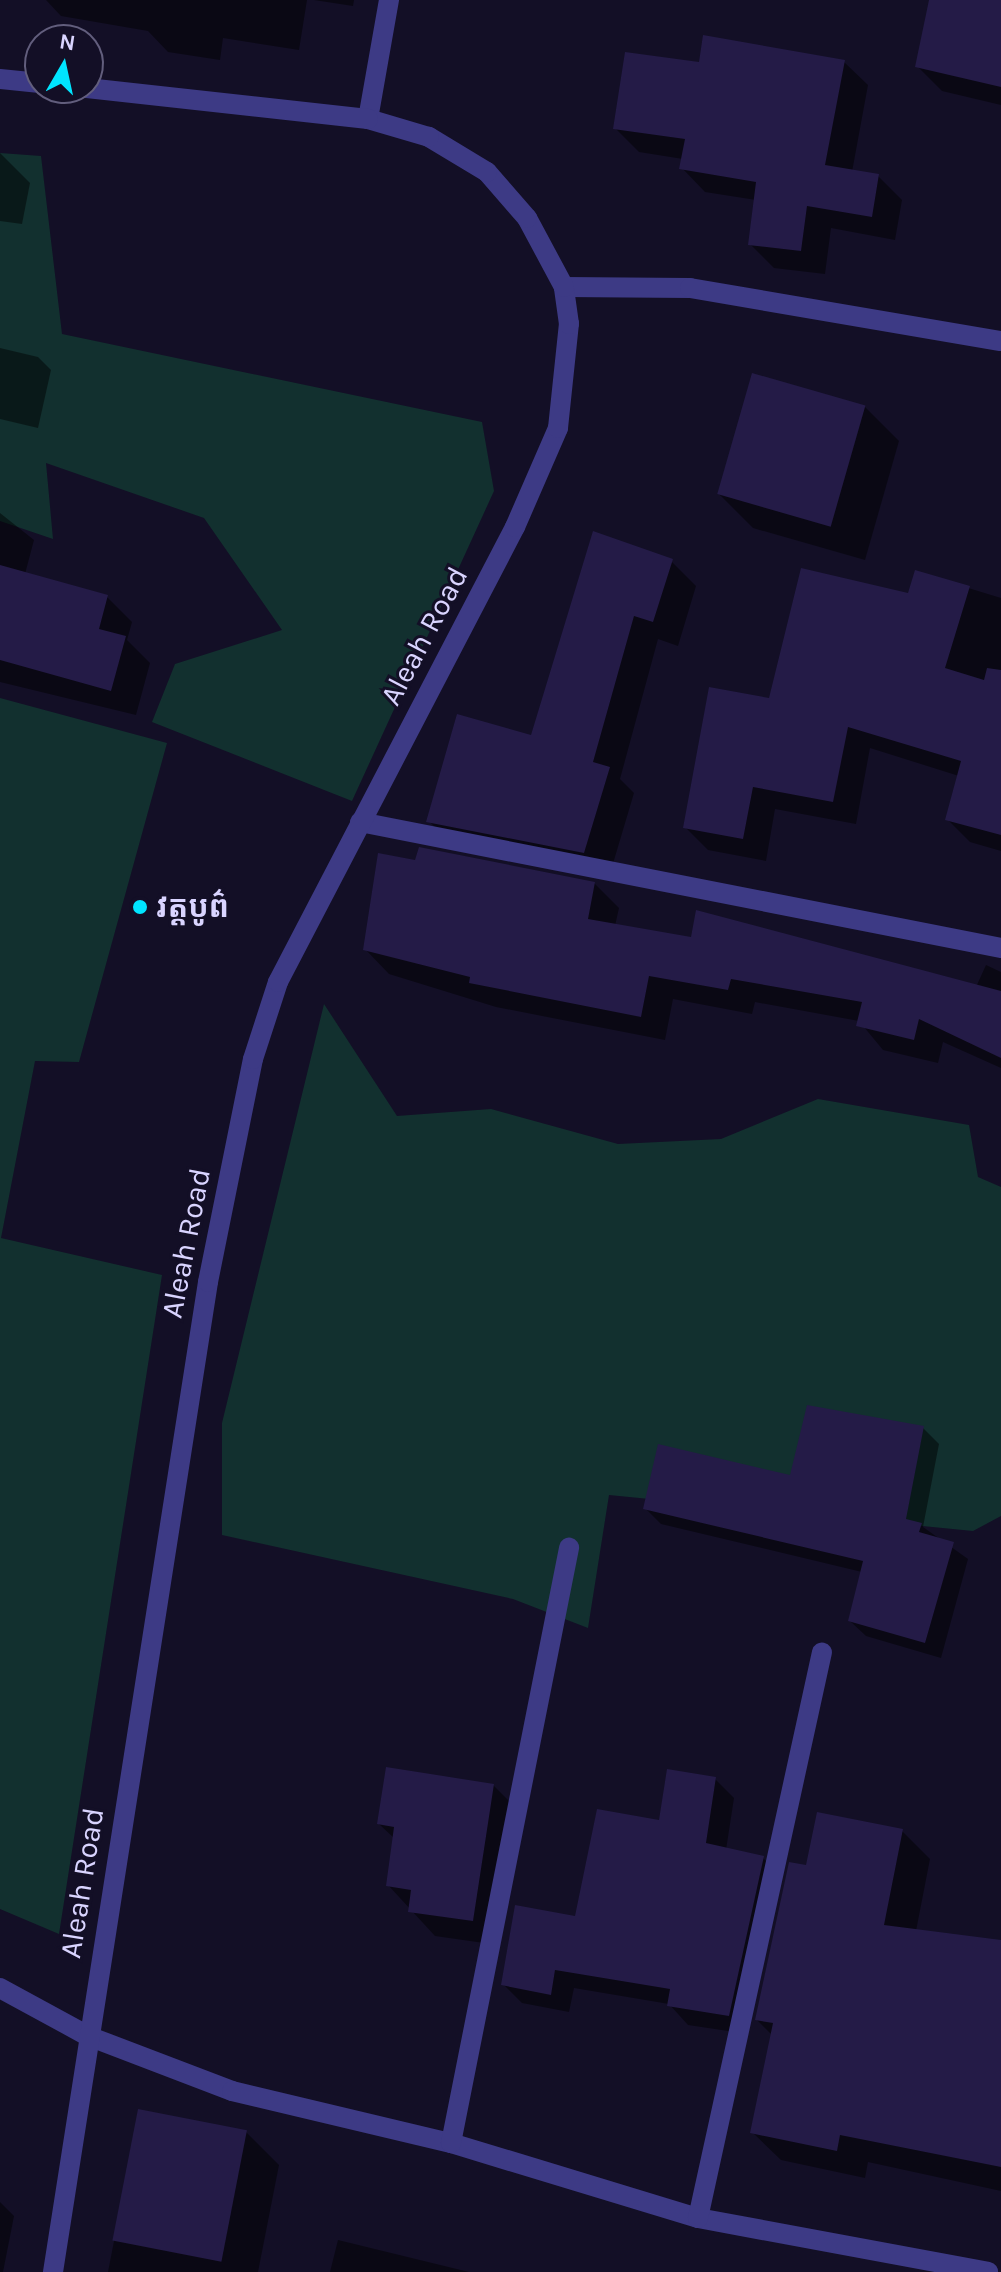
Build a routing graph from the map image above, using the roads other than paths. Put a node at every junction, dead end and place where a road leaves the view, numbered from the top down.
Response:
1 (389, 0) edge
2 (0, 79) edge
3 (24, 81) edge
4 (104, 90) edge
5 (368, 119) junction
6 (564, 287) junction
7 (1001, 341) edge
8 (360, 822) junction
9 (1001, 948) edge
10 (569, 1548) dead end
11 (822, 1652) dead end
12 (0, 1988) edge
13 (88, 2036) junction
14 (451, 2143) junction
15 (698, 2218) junction
16 (53, 2272) edge
17 (988, 2272) edge

1 - 5 street
2 - 3 street
4 - 5 street
5 - 6 street
6 - 7 street
6 - 8 street, Aleah Road
8 - 9 street
8 - 13 street, Aleah Road
10 - 14 street
11 - 15 street
12 - 13 street
13 - 14 street
13 - 16 street, Aleah Road
14 - 15 street
15 - 17 street

